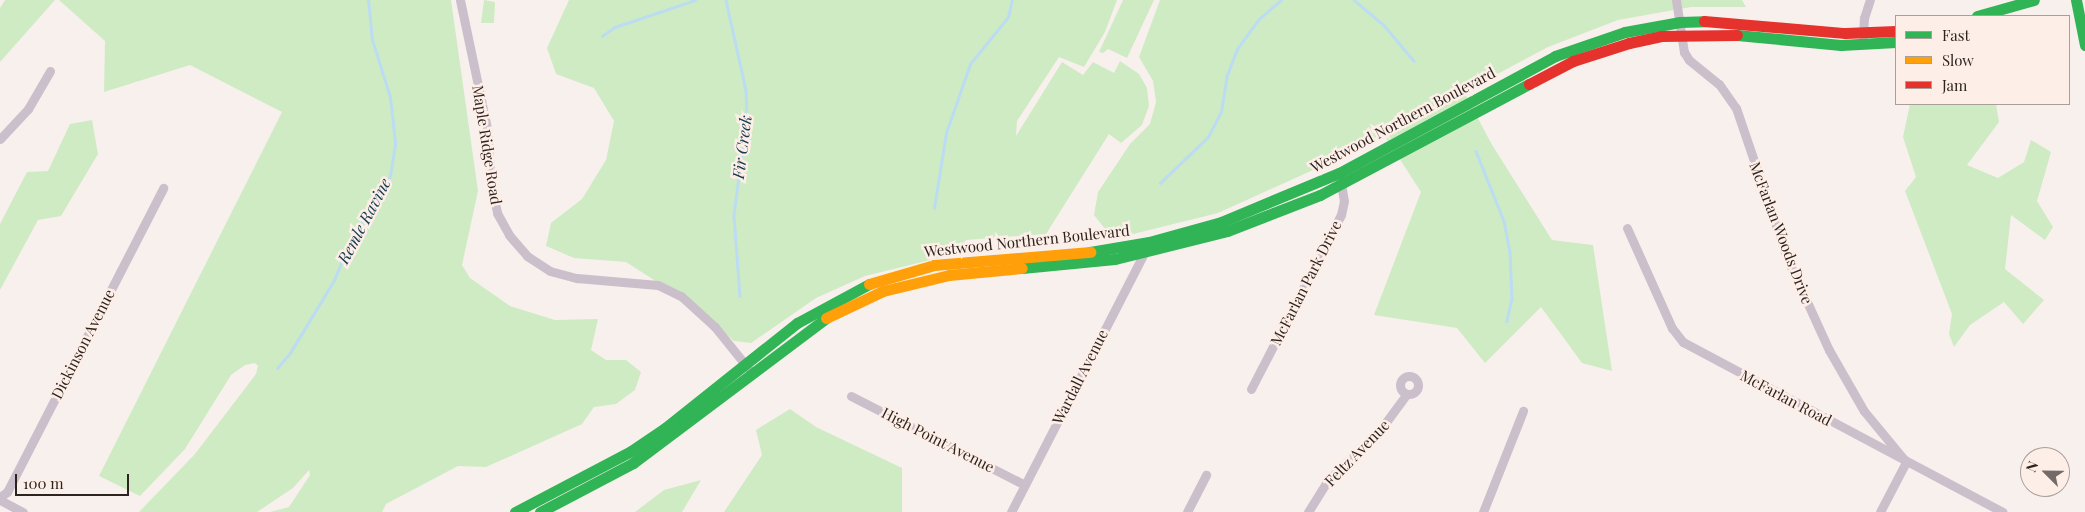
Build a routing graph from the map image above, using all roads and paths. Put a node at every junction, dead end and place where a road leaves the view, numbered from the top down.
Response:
1 (460, 0) edge
2 (1676, 0) edge
3 (1870, 0) edge
4 (2034, 0) edge
5 (2076, 0) edge
6 (1981, 15) edge
7 (1680, 22) junction
8 (1895, 31) edge
9 (1863, 33) junction
10 (1681, 34) junction
11 (1895, 42) edge
12 (1864, 45) junction
13 (2085, 45) edge
14 (50, 71) dead end
15 (0, 139) edge
16 (1340, 178) junction
17 (163, 188) dead end
18 (1627, 228) dead end
19 (1150, 242) junction
20 (1144, 254) junction
21 (748, 368) junction
22 (1251, 389) dead end
23 (1406, 395) dead end
24 (850, 396) dead end
25 (1523, 411) dead end
26 (1906, 462) junction
27 (1206, 476) dead end
28 (1025, 485) junction
29 (0, 498) edge
30 (23, 512) edge
31 (515, 512) edge
32 (540, 512) edge
33 (1011, 512) edge
34 (1187, 512) edge
35 (1308, 512) edge
36 (1483, 512) edge
37 (1880, 512) edge
38 (2003, 512) edge

1 - 21 street, Maple Ridge Road
2 - 7 street, McFarlan Woods Drive
3 - 9 street
4 - 6 main road
5 - 13 main road
7 - 9 main road, Westwood Northern Boulevard
7 - 10 street, McFarlan Woods Drive
7 - 16 main road, Westwood Northern Boulevard
8 - 9 main road, Westwood Northern Boulevard
9 - 12 street
10 - 12 main road, Westwood Northern Boulevard
10 - 16 main road, Westwood Northern Boulevard
10 - 26 street, McFarlan Woods Drive
11 - 12 main road, Westwood Northern Boulevard
14 - 15 street
16 - 19 main road, Westwood Northern Boulevard
16 - 20 main road, Westwood Northern Boulevard
16 - 22 street, McFarlan Park Drive
17 - 29 street, Dickinson Avenue
18 - 26 street, McFarlan Road
19 - 20 street, Wardall Avenue
19 - 21 main road, Westwood Northern Boulevard
20 - 21 main road, Westwood Northern Boulevard
20 - 28 street, Wardall Avenue
21 - 31 main road, Westwood Northern Boulevard
21 - 32 main road, Westwood Northern Boulevard
23 - 35 street, Feltz Avenue
24 - 28 street, High Point Avenue
25 - 36 street
26 - 37 street
26 - 38 street, McFarlan Road
27 - 34 street
28 - 33 street, Wardall Avenue
29 - 30 street

